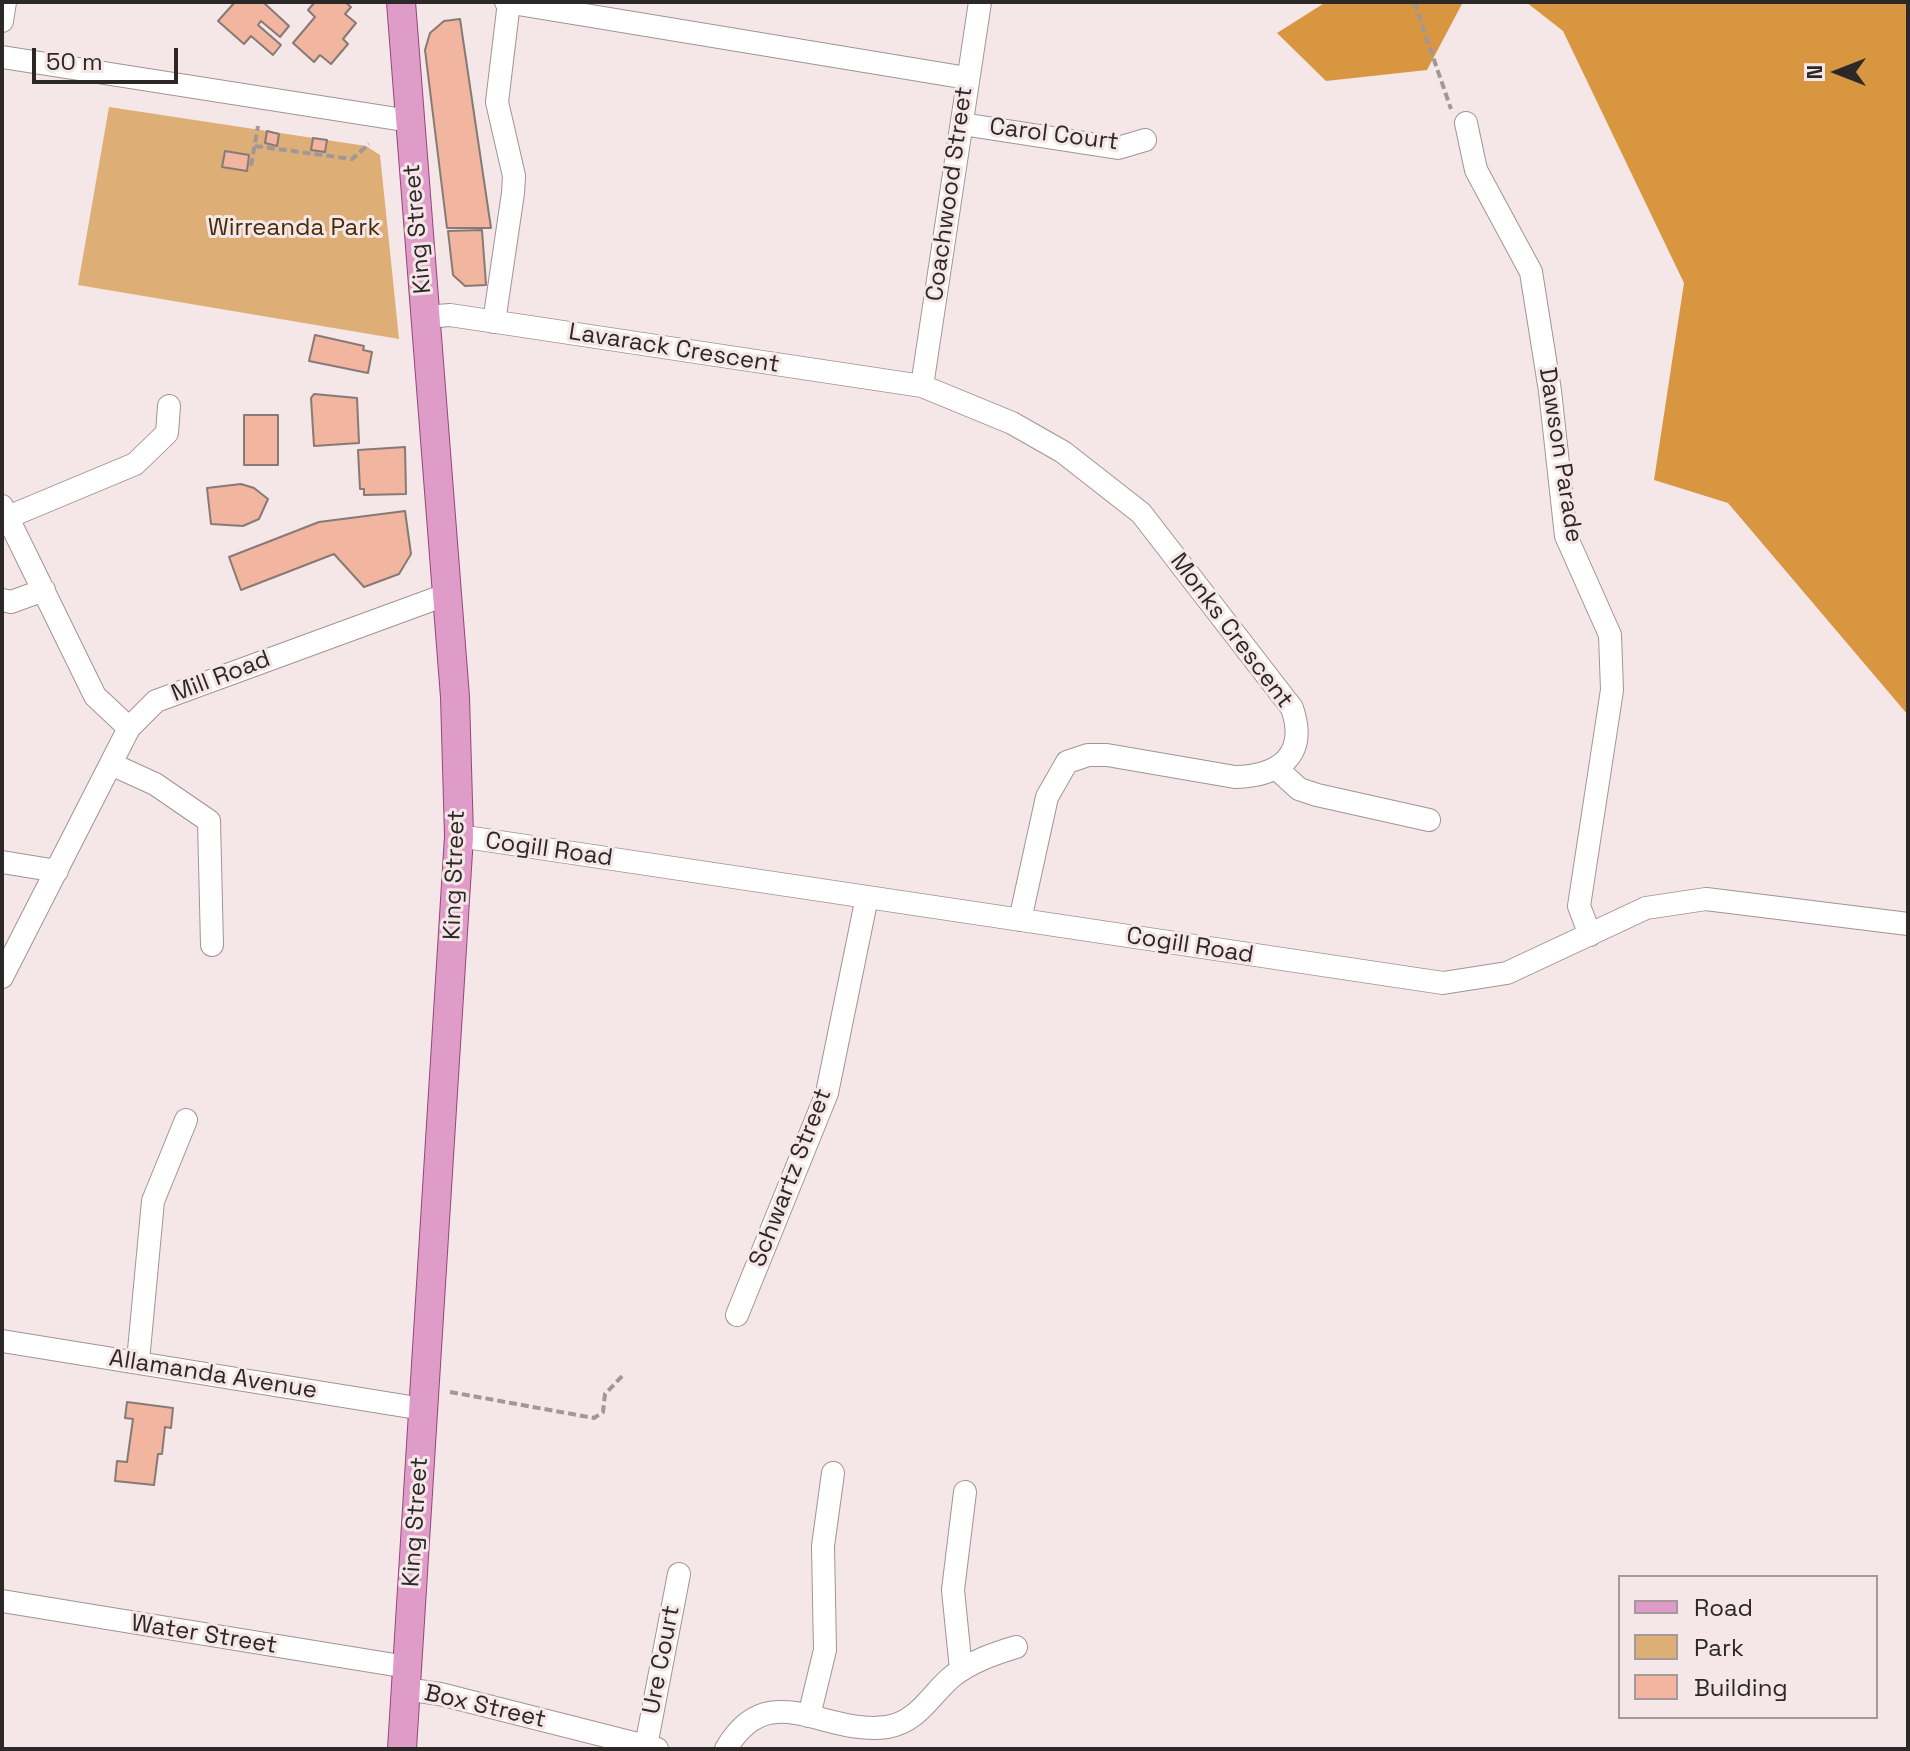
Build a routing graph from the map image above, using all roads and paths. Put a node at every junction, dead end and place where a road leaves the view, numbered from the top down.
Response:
1 (5, 2) edge
2 (401, 2) edge
3 (507, 2) edge
4 (980, 2) edge
5 (1414, 2) edge
6 (2, 21) edge
7 (2, 57) edge
8 (967, 78) junction
9 (410, 121) junction
10 (1466, 123) joint
11 (962, 124) junction
12 (258, 126) dead end
13 (1145, 140) dead end
14 (369, 144) dead end
15 (255, 146) junction
16 (251, 166) dead end
17 (425, 317) junction
18 (494, 322) junction
19 (922, 386) junction
20 (169, 406) dead end
21 (5, 511) edge
22 (44, 590) junction
23 (448, 594) junction
24 (2, 600) edge
25 (129, 728) junction
26 (111, 764) junction
27 (1277, 769) junction
28 (1429, 820) dead end
29 (459, 836) junction
30 (2, 862) edge
31 (57, 871) junction
32 (867, 897) junction
33 (1020, 920) junction
34 (1908, 924) edge
35 (1590, 935) junction
36 (212, 945) dead end
37 (2, 977) edge
38 (186, 1120) dead end
39 (737, 1315) dead end
40 (2, 1341) edge
41 (138, 1361) junction
42 (624, 1374) dead end
43 (450, 1392) dead end
44 (423, 1409) junction
45 (833, 1473) dead end
46 (965, 1492) dead end
47 (679, 1574) dead end
48 (2, 1601) edge
49 (1016, 1647) dead end
50 (961, 1670) junction
51 (406, 1678) junction
52 (809, 1716) junction
53 (652, 1748) edge
54 (402, 1749) edge
55 (726, 1749) edge

1 - 6 street
2 - 9 main road, King Street
3 - 8 street
3 - 18 street
4 - 8 street, Coachwood Street
5 - 10 path
7 - 9 street
8 - 11 street, Coachwood Street
9 - 17 main road, King Street
10 - 35 street, Dawson Parade
11 - 13 street, Carol Court
11 - 19 street, Coachwood Street
12 - 15 path
14 - 15 path
15 - 16 path
17 - 18 street, Lavarack Crescent
17 - 23 main road, King Street
18 - 19 street, Lavarack Crescent
19 - 27 street, Monks Crescent
20 - 21 street
21 - 22 street
22 - 24 street
22 - 25 street
23 - 25 street, Mill Road
23 - 29 main road, King Street
25 - 26 street, Mill Road
26 - 31 street, Mill Road
26 - 36 street
27 - 28 street
27 - 33 street
29 - 32 street, Cogill Road
29 - 44 main road, King Street
30 - 31 street
31 - 37 street, Mill Road
32 - 33 street, Cogill Road
32 - 39 street, Schwartz Street
33 - 35 street, Cogill Road
34 - 35 street, Cogill Road
38 - 41 street
40 - 41 street, Allamanda Avenue
41 - 44 street, Allamanda Avenue
42 - 43 path
44 - 51 main road, King Street
45 - 52 street
46 - 50 street
47 - 53 street, Ure Court
48 - 51 street, Water Street
49 - 50 street
50 - 52 street
51 - 53 street, Box Street
51 - 54 main road, King Street
52 - 55 street

